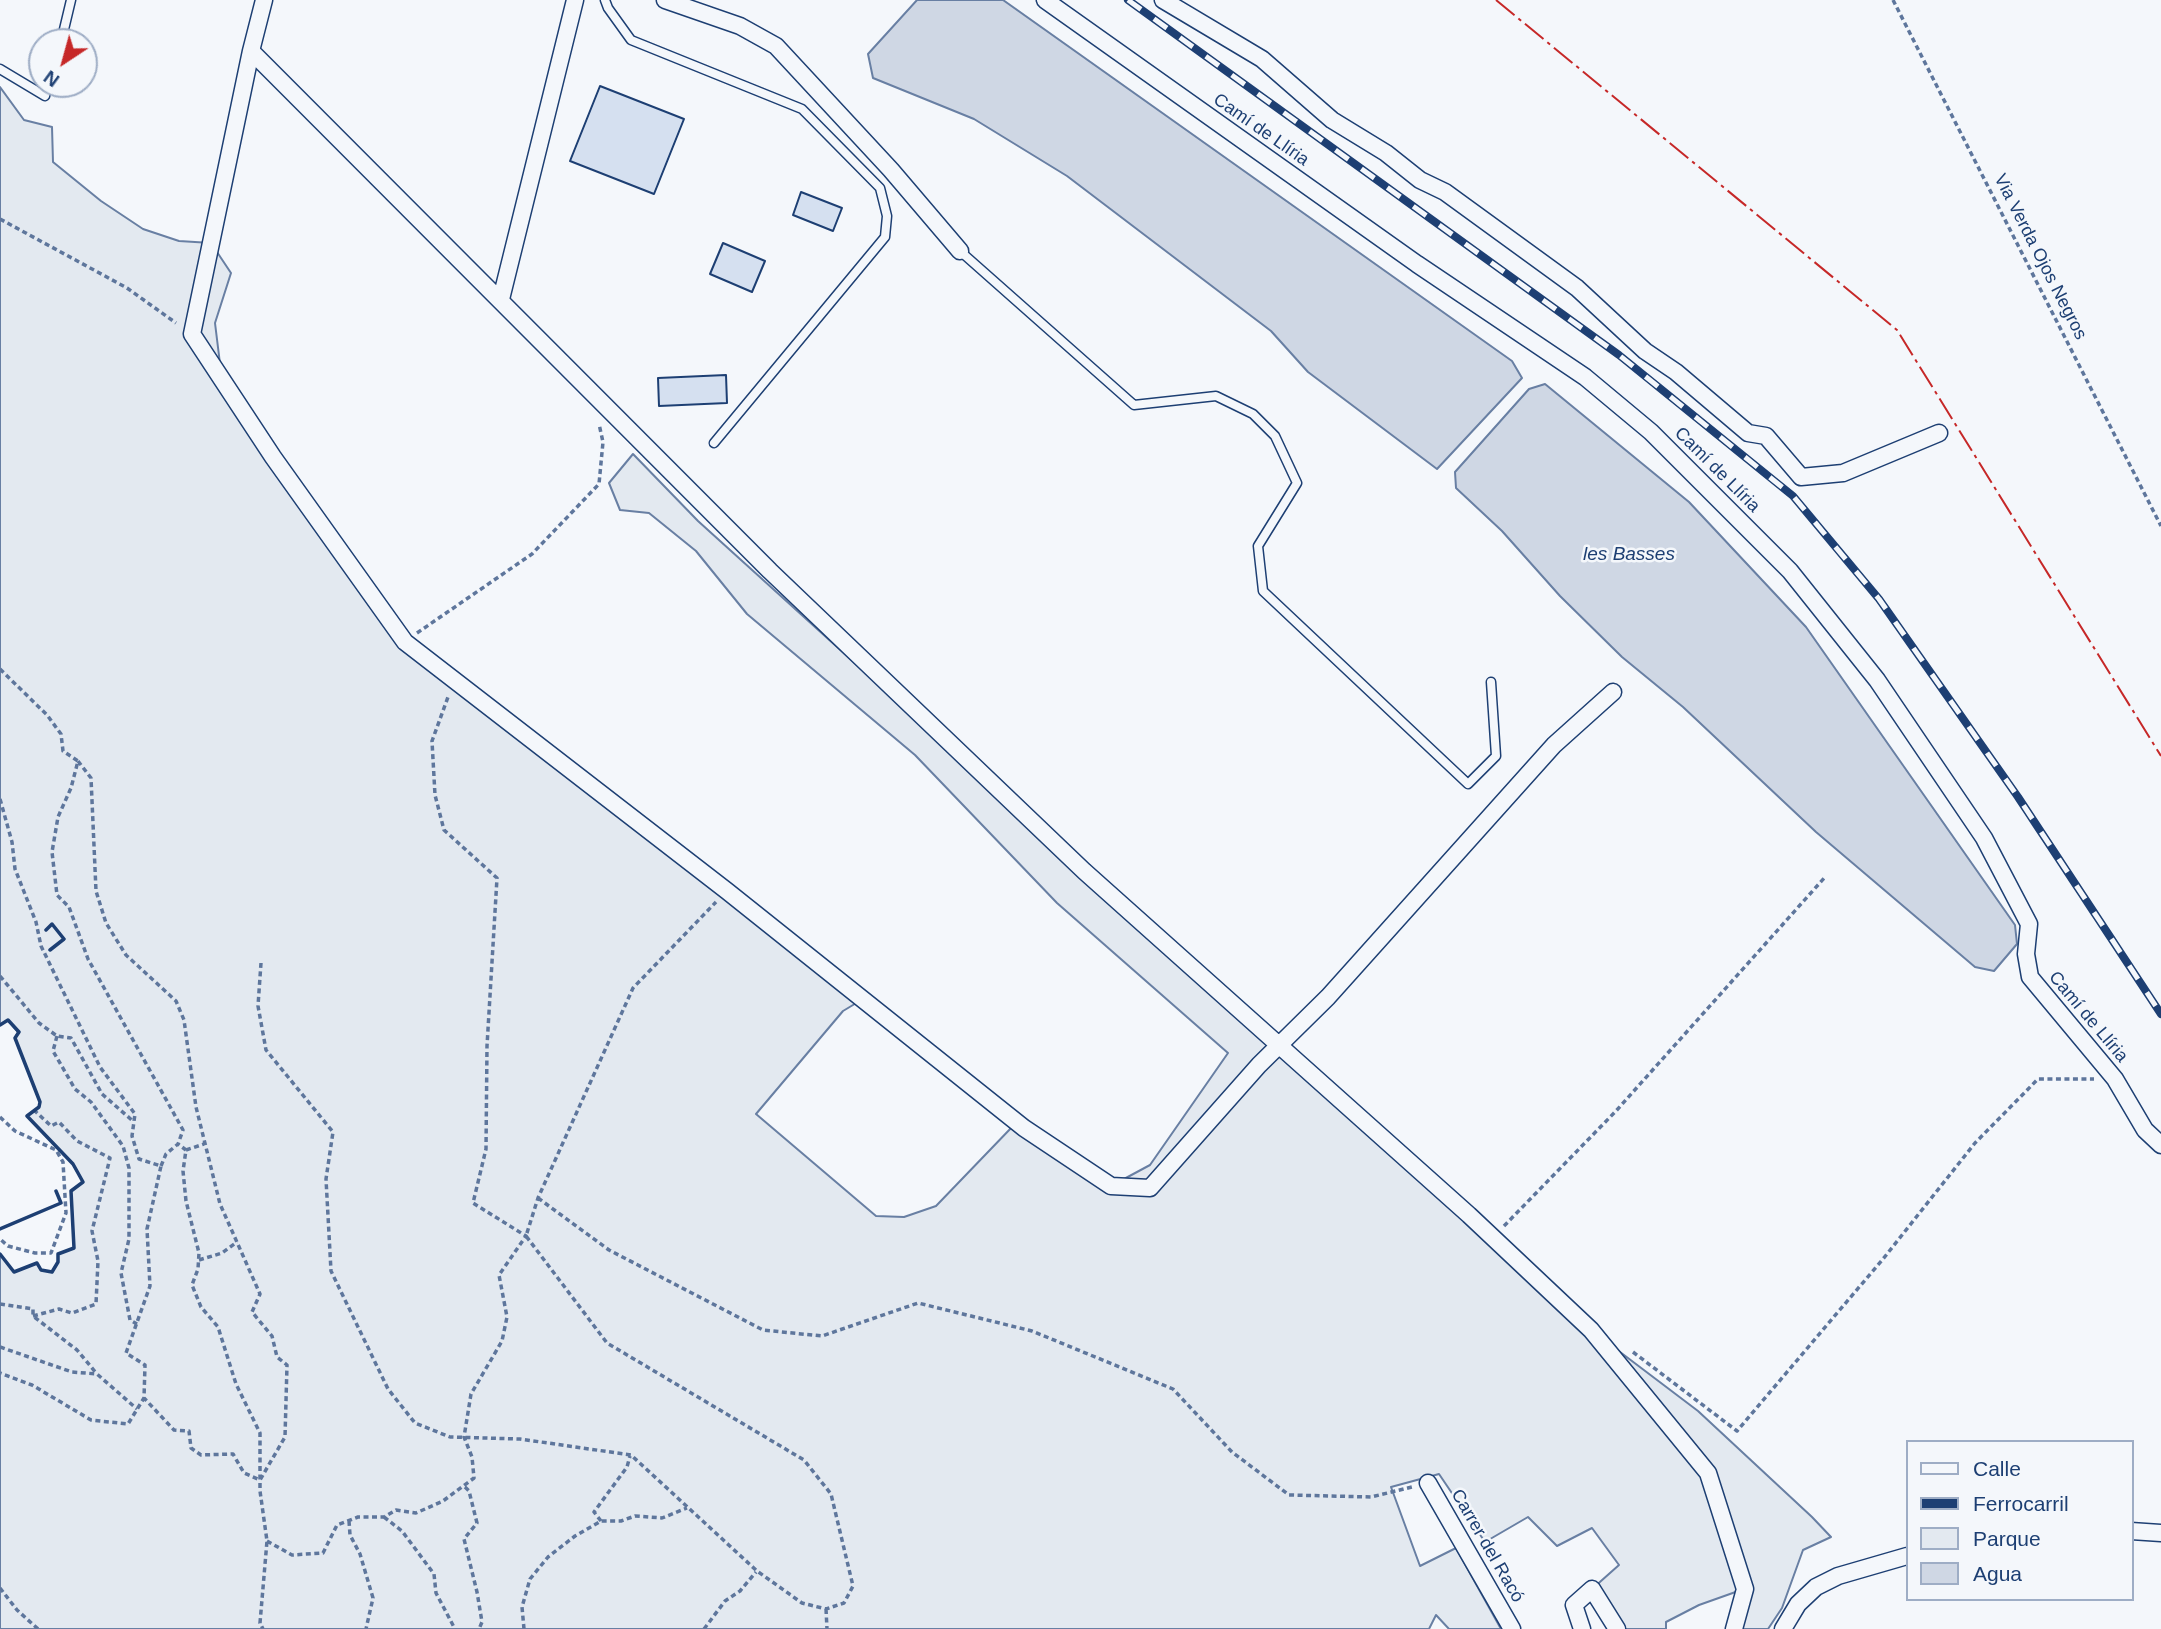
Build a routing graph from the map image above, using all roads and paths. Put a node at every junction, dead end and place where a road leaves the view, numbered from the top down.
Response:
1 (71, 0) edge
2 (264, 0) edge
3 (575, 0) edge
4 (606, 0) edge
5 (665, 0) edge
6 (1045, 0) edge
7 (1163, 0) edge
8 (1894, 0) edge
9 (64, 28) edge
10 (251, 51) junction
11 (0, 69) edge
12 (28, 86) edge
13 (0, 219) edge
14 (960, 251) joint
15 (501, 299) junction
16 (192, 334) junction
17 (589, 388) junction
18 (1939, 433) dead end
19 (714, 443) dead end
20 (2161, 526) edge
21 (405, 642) junction
22 (0, 668) edge
23 (458, 682) junction
24 (1491, 682) dead end
25 (1613, 692) dead end
26 (78, 761) junction
27 (0, 799) edge
28 (1826, 876) dead end
29 (727, 891) junction
30 (261, 963) dead end
31 (0, 976) edge
32 (57, 1036) junction
33 (1278, 1046) junction
34 (2115, 1079) junction
35 (35, 1111) dead end
36 (0, 1117) edge
37 (134, 1122) junction
38 (178, 1144) junction
39 (204, 1144) junction
40 (2161, 1145) edge
41 (186, 1150) junction
42 (160, 1166) junction
43 (538, 1198) junction
44 (526, 1236) junction
45 (1493, 1237) junction
46 (0, 1239) edge
47 (237, 1242) junction
48 (199, 1260) junction
49 (0, 1304) edge
50 (33, 1316) junction
51 (136, 1324) junction
52 (0, 1347) edge
53 (1632, 1352) dead end
54 (0, 1373) edge
55 (97, 1374) junction
56 (144, 1398) junction
57 (137, 1409) junction
58 (464, 1437) junction
59 (631, 1455) junction
60 (260, 1480) junction
61 (1428, 1483) joint
62 (465, 1486) junction
63 (687, 1508) junction
64 (384, 1517) junction
65 (349, 1521) junction
66 (601, 1521) junction
67 (2133, 1531) edge
68 (2161, 1533) edge
69 (267, 1541) junction
70 (1906, 1556) edge
71 (757, 1571) junction
72 (0, 1588) edge
73 (826, 1609) junction
74 (38, 1629) edge
75 (263, 1629) edge
76 (366, 1629) edge
77 (455, 1629) edge
78 (479, 1629) edge
79 (524, 1629) edge
80 (704, 1629) edge
81 (827, 1629) edge
82 (1512, 1629) edge
83 (1581, 1629) edge
84 (1617, 1629) edge
85 (1734, 1629) edge
86 (1783, 1629) edge

1 - 9 lane
2 - 10 street
3 - 15 street
4 - 19 lane
5 - 14 street
6 - 34 street, Camí de Llíria
7 - 18 street
8 - 20 path, Via Verda Ojos Negros
10 - 15 street
10 - 16 street
11 - 12 lane
13 - 16 path
14 - 24 lane
15 - 17 street
16 - 21 street
17 - 21 path
17 - 33 street
21 - 23 street
22 - 26 path
23 - 29 street
23 - 44 path
25 - 33 street
26 - 38 path
26 - 39 path
27 - 37 path
28 - 45 path
29 - 33 street
29 - 43 path
30 - 58 path
31 - 32 path
32 - 37 path
32 - 51 path
33 - 45 street
34 - 40 street, Camí de Llíria
34 - 53 path
35 - 50 path
36 - 46 path
37 - 42 path
38 - 41 path
38 - 42 path
39 - 41 path
39 - 47 path
41 - 48 path
42 - 51 path
43 - 44 path
43 - 61 path
44 - 58 path
44 - 73 path
45 - 85 street
47 - 48 path
47 - 60 path
48 - 60 path
49 - 50 path
50 - 55 path
51 - 56 path
52 - 55 path
54 - 57 path
55 - 57 path
56 - 57 path
56 - 60 path
58 - 59 path
58 - 62 path
59 - 63 path
59 - 66 path
60 - 69 path
61 - 82 street, Carrer del Racó
62 - 64 path
62 - 78 path
63 - 66 path
63 - 71 path
64 - 65 path
64 - 77 path
65 - 69 path
65 - 76 path
66 - 79 path
67 - 68 street
69 - 75 path
70 - 86 street
71 - 73 path
71 - 80 path
72 - 74 path
73 - 81 path
83 - 84 street

